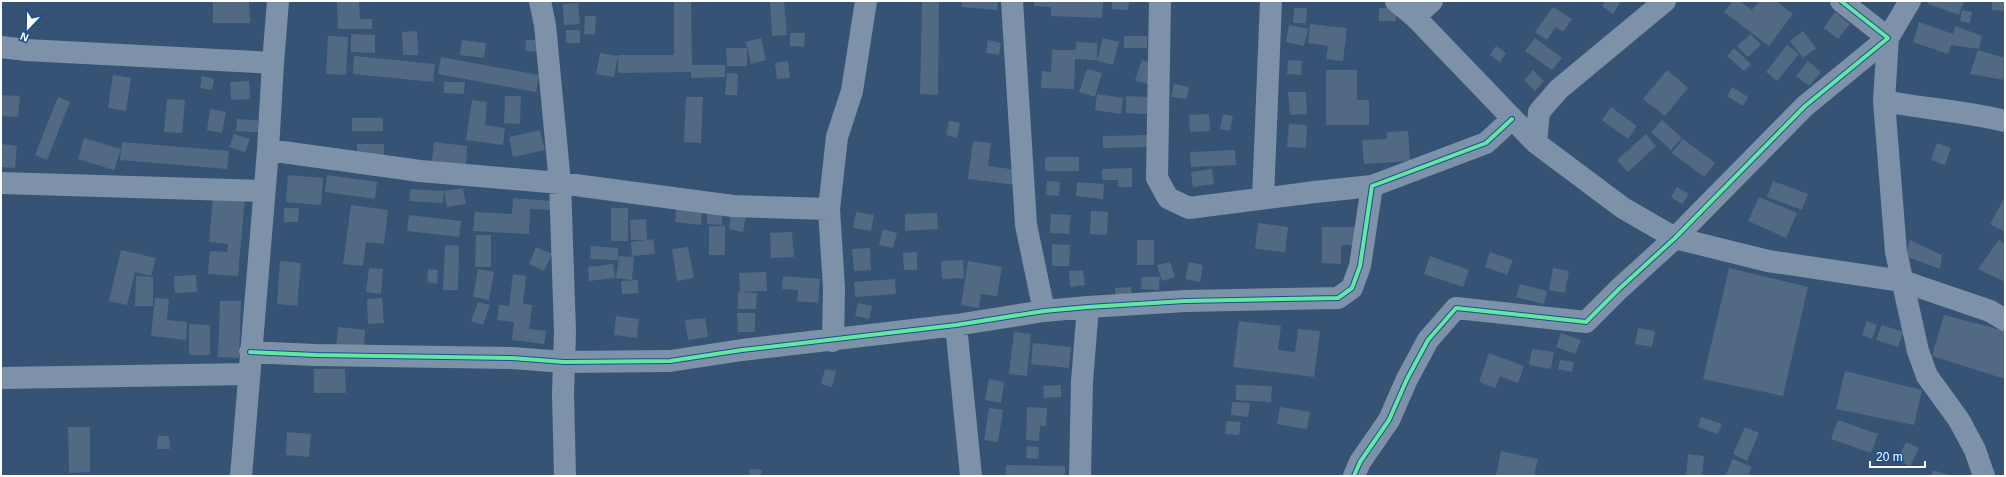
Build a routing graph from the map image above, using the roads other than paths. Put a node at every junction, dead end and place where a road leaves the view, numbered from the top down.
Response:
1 (278, 1) edge
2 (540, 1) edge
3 (866, 1) edge
4 (1012, 1) edge
5 (1160, 1) edge
6 (1271, 1) edge
7 (1396, 1) edge
8 (1432, 1) edge
9 (1665, 1) edge
10 (1841, 1) edge
11 (1910, 1) edge
12 (1415, 17) junction
13 (1888, 38) junction
14 (1, 47) edge
15 (273, 64) junction
16 (1884, 101) junction
17 (1512, 118) junction
18 (2005, 121) edge
19 (1536, 143) junction
20 (268, 150) junction
21 (560, 183) junction
22 (1, 184) edge
23 (1372, 186) junction
24 (264, 191) junction
25 (1263, 198) junction
26 (829, 209) junction
27 (1676, 238) junction
28 (1902, 280) junction
29 (1088, 306) junction
30 (1044, 311) junction
31 (2005, 320) edge
32 (956, 325) junction
33 (833, 341) junction
34 (250, 352) junction
35 (564, 362) junction
36 (249, 374) junction
37 (1, 378) edge
38 (241, 476) edge
39 (565, 476) edge
40 (971, 476) edge
41 (1080, 476) edge
42 (1354, 476) edge
43 (1984, 476) edge

1 - 15 street
2 - 21 street
3 - 26 street
4 - 30 street
5 - 25 street
6 - 25 street
7 - 12 street
8 - 12 street
9 - 19 street
10 - 13 street
11 - 13 street
12 - 17 street
13 - 16 street
13 - 27 street
14 - 15 street
15 - 20 street
16 - 18 street
16 - 28 street
17 - 19 street
17 - 23 street
19 - 27 street
20 - 21 street
20 - 24 street
21 - 26 street
21 - 35 street
22 - 24 street
23 - 25 street
23 - 29 street
24 - 34 street
26 - 33 street
27 - 28 street
27 - 42 street
28 - 31 street
28 - 43 street
29 - 30 street
29 - 41 street
30 - 32 street
32 - 33 street
32 - 40 street
33 - 35 street
34 - 35 street
34 - 36 street
35 - 39 street
36 - 37 street
36 - 38 street

